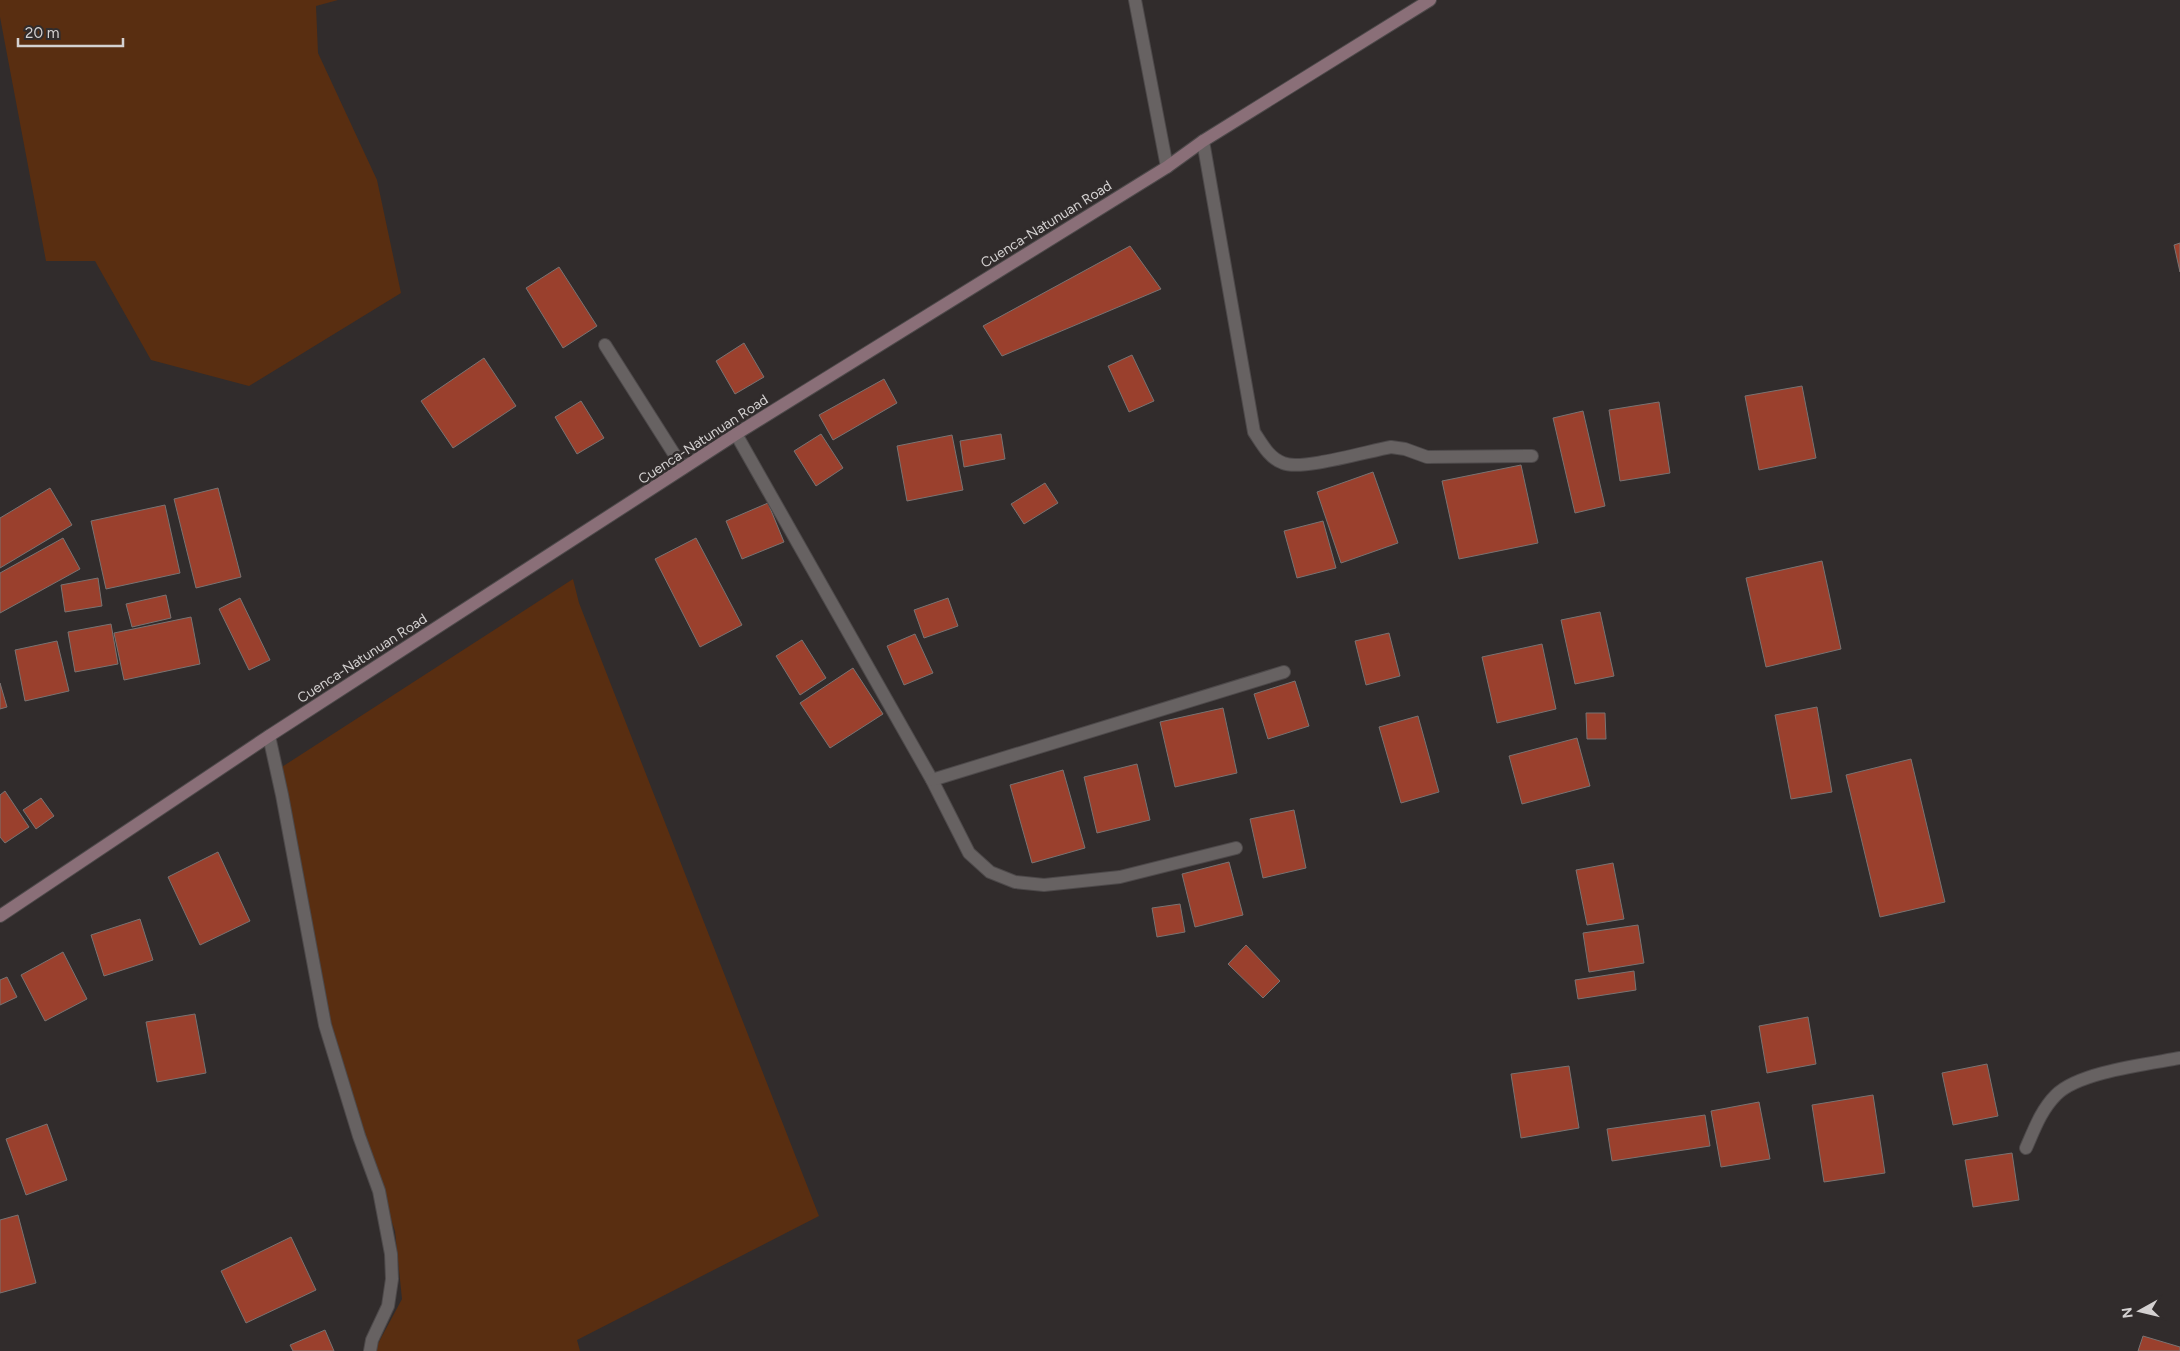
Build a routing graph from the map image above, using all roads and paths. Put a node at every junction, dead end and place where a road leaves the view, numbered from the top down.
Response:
1 (1135, 0) edge
2 (1430, 0) edge
3 (1203, 141) junction
4 (1167, 167) junction
5 (605, 345) dead end
6 (736, 434) junction
7 (1532, 456) dead end
8 (683, 468) junction
9 (1284, 672) dead end
10 (269, 736) junction
11 (932, 780) junction
12 (1236, 848) dead end
13 (0, 916) edge
14 (2180, 1058) edge
15 (2026, 1148) dead end
16 (370, 1351) edge

1 - 4 street
2 - 3 main road, Cuenca-Natunuan Road
3 - 4 main road, Cuenca-Natunuan Road
3 - 7 street
4 - 6 main road, Cuenca-Natunuan Road
5 - 8 street
6 - 8 main road, Cuenca-Natunuan Road
6 - 11 street
8 - 10 main road, Cuenca-Natunuan Road
9 - 11 street
10 - 13 main road, Cuenca-Natunuan Road
10 - 16 street
11 - 12 street
14 - 15 street

